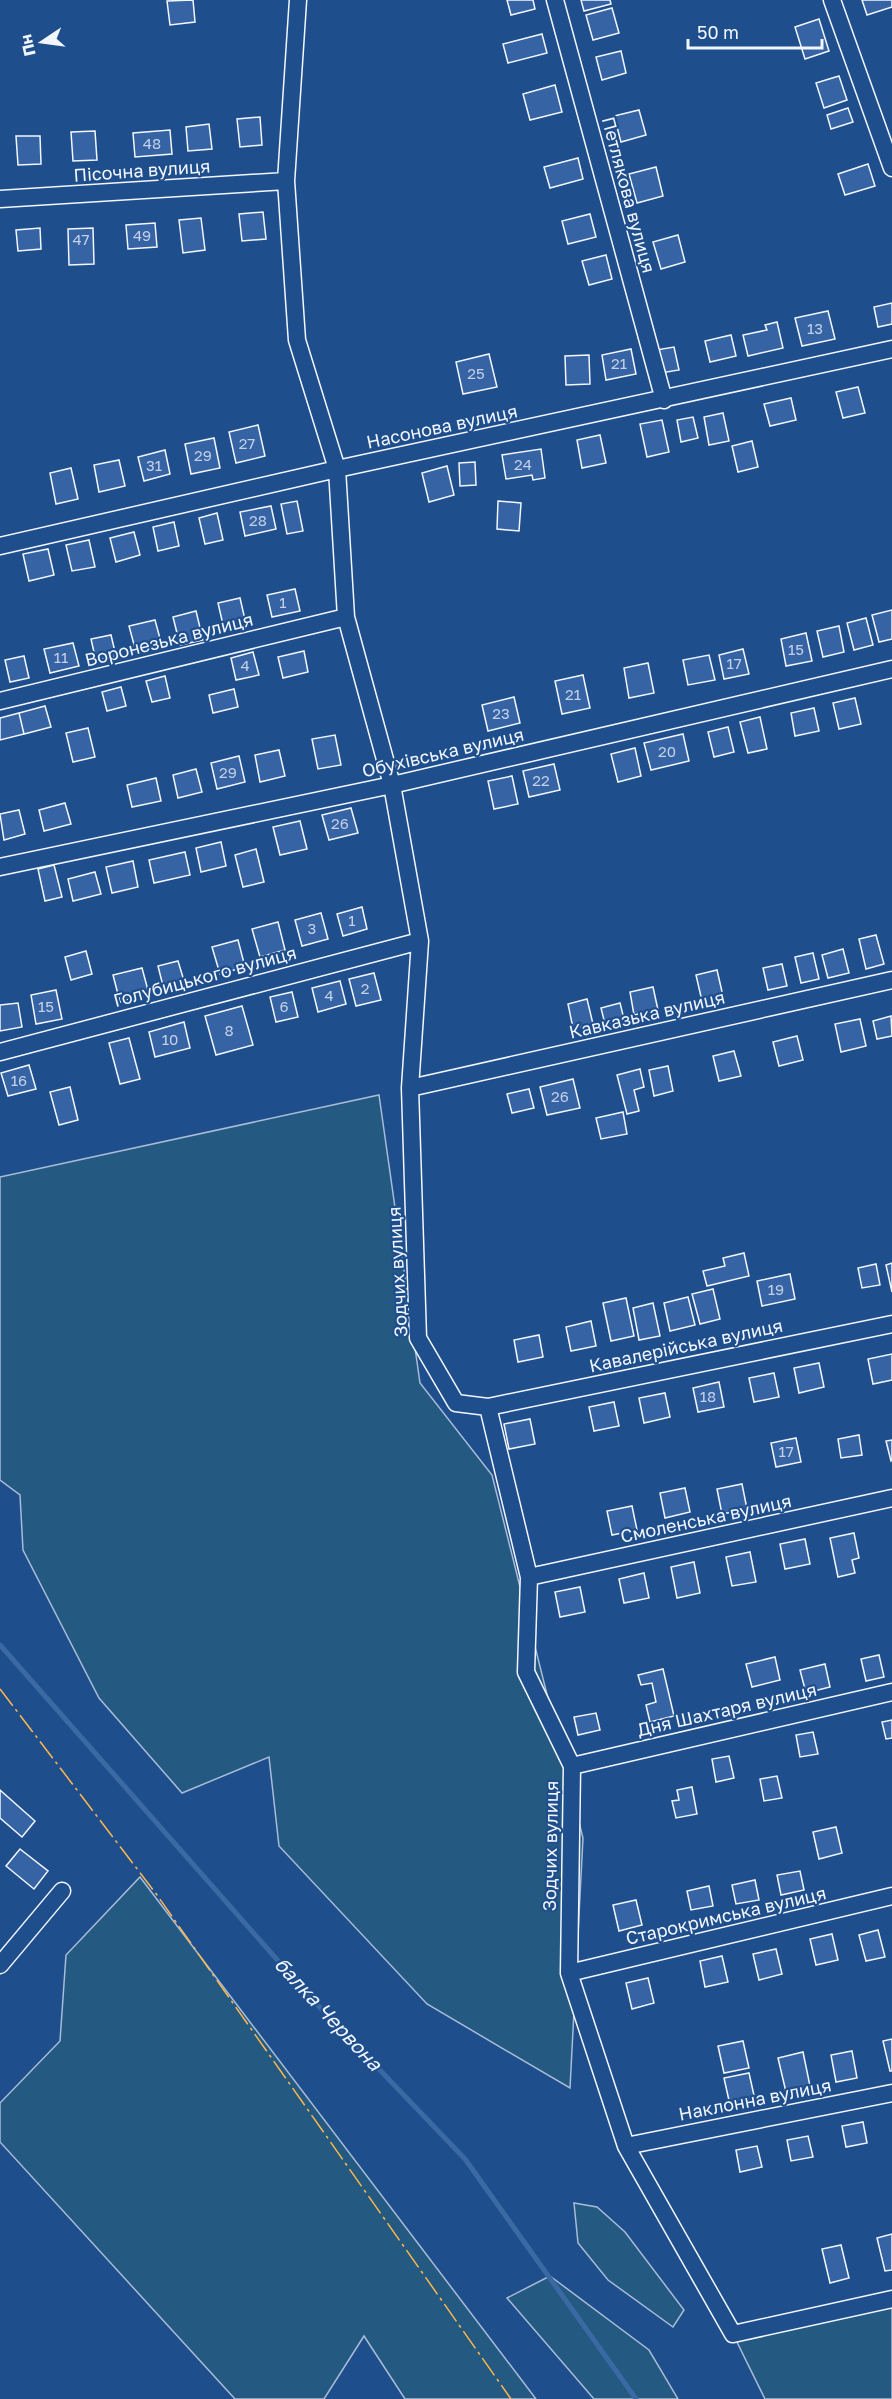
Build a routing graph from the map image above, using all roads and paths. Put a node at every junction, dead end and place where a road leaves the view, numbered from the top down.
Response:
1 (298, 0) edge
2 (555, 0) edge
3 (832, 0) edge
4 (892, 168) edge
5 (286, 181) junction
6 (0, 199) edge
7 (892, 349) edge
8 (664, 400) junction
9 (337, 469) junction
10 (0, 546) edge
11 (346, 617) junction
12 (892, 669) edge
13 (0, 701) edge
14 (392, 785) junction
15 (0, 867) edge
16 (420, 941) junction
17 (892, 980) edge
18 (0, 1052) edge
19 (410, 1088) junction
20 (892, 1323) edge
21 (488, 1407) junction
22 (892, 1498) edge
23 (528, 1578) junction
24 (892, 1692) edge
25 (572, 1766) junction
26 (62, 1891) dead end
27 (892, 1896) edge
28 (0, 1965) edge
29 (569, 1973) junction
30 (892, 2093) edge
31 (626, 2146) junction
32 (892, 2299) edge

1 - 5 street
2 - 8 street, Петлякова вулиця
3 - 4 street
5 - 6 street, Пісочна вулиця
5 - 9 street
7 - 8 street, Насонова вулиця
8 - 9 street, Насонова вулиця
9 - 10 street, Насонова вулиця
9 - 11 street
11 - 13 street, Воронезька вулиця
11 - 14 street
12 - 14 street, Обухівська вулиця
14 - 15 street, Обухівська вулиця
14 - 16 street
16 - 18 street, Голубицького вулиця
16 - 19 street
17 - 19 street, Кавказька вулиця
19 - 21 street, Зодчих вулиця
20 - 21 street, Кавалерійська вулиця
21 - 23 street, Зодчих вулиця
22 - 23 street, Смоленська вулиця
23 - 25 street, Зодчих вулиця
24 - 25 street, Дня Шахтаря вулиця
25 - 29 street, Зодчих вулиця
26 - 28 street
27 - 29 street, Старокримська вулиця
29 - 31 street, Зодчих вулиця
30 - 31 street, Наклонна вулиця
31 - 32 street, Зодчих вулиця

